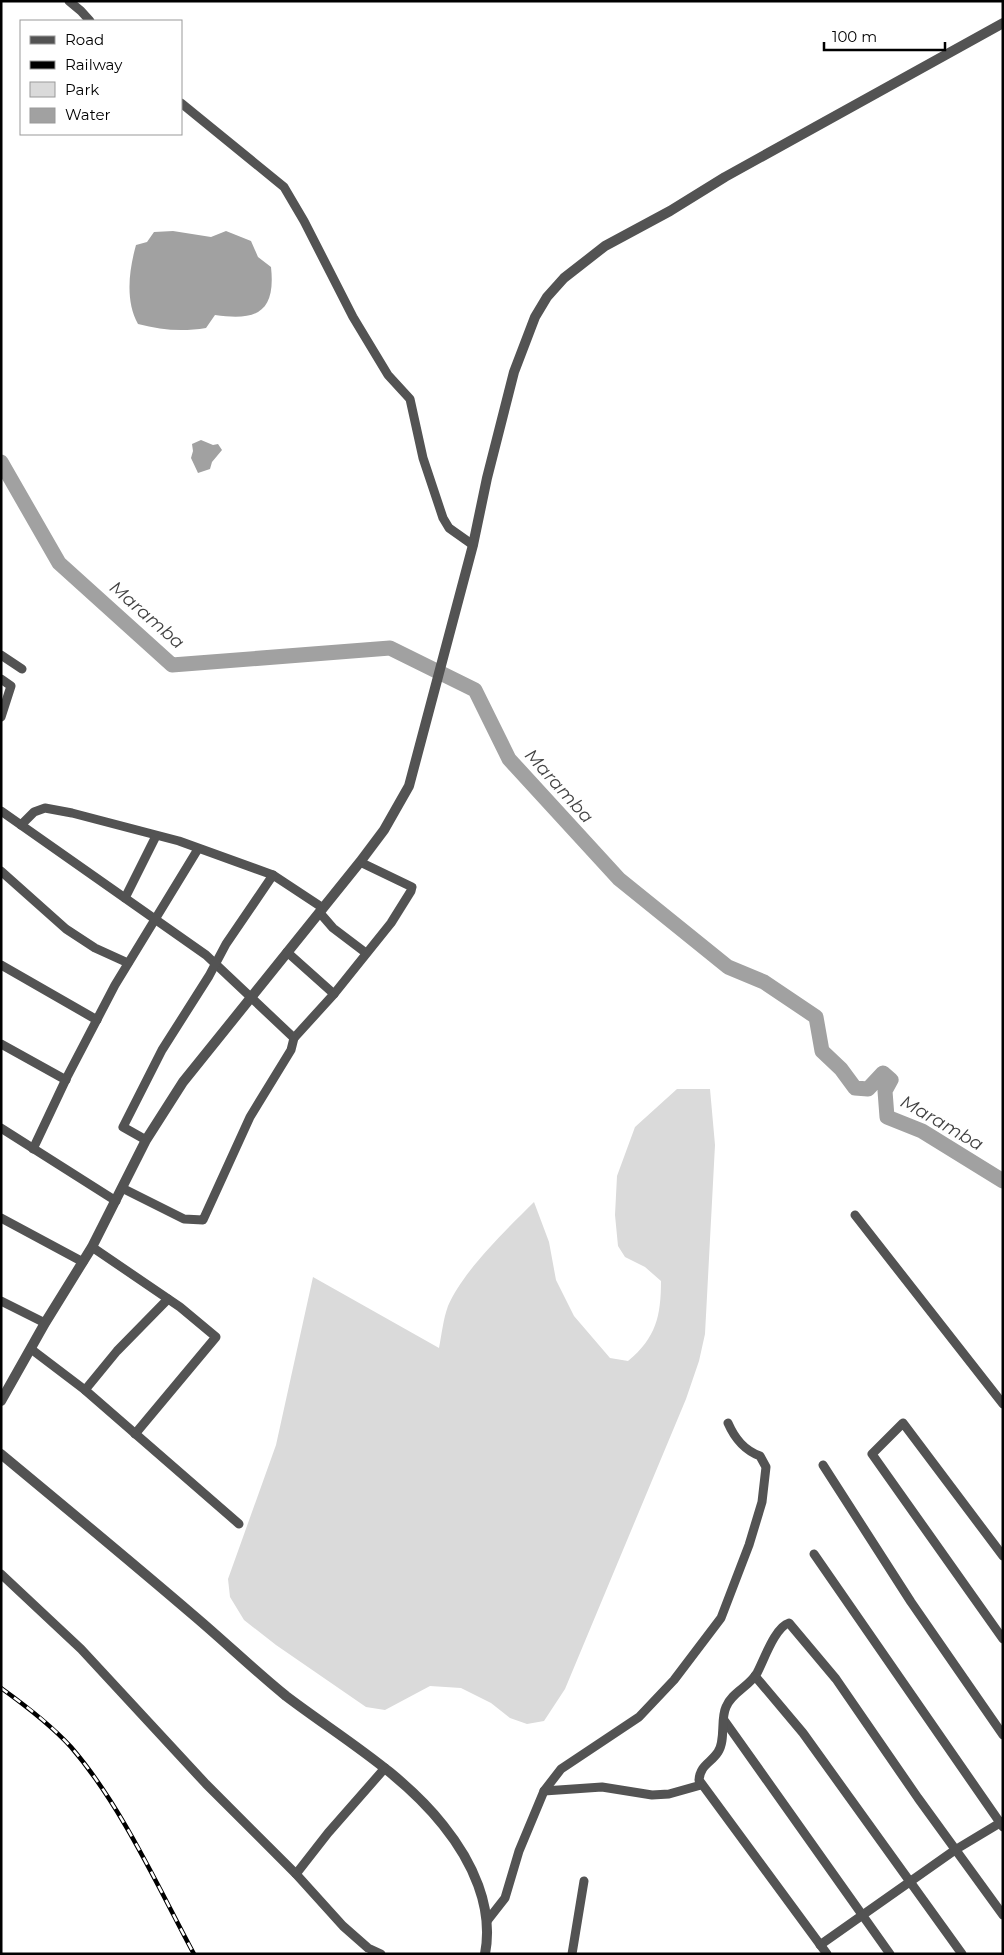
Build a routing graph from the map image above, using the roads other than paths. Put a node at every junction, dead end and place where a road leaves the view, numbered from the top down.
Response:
1 (69, 1) edge
2 (89, 20) edge
3 (1003, 23) edge
4 (182, 104) edge
5 (473, 545) junction
6 (1, 655) edge
7 (22, 669) dead end
8 (1, 679) edge
9 (1, 716) edge
10 (1, 811) edge
11 (21, 825) junction
12 (156, 836) junction
13 (198, 849) junction
14 (360, 862) junction
15 (1, 872) edge
16 (273, 875) junction
17 (125, 898) junction
18 (321, 911) junction
19 (154, 919) junction
20 (287, 952) junction
21 (366, 953) junction
22 (128, 962) junction
23 (216, 963) junction
24 (1, 965) edge
25 (334, 994) junction
26 (252, 996) junction
27 (97, 1020) junction
28 (294, 1038) junction
29 (1, 1044) edge
30 (66, 1080) junction
31 (1, 1128) edge
32 (146, 1140) junction
33 (33, 1149) junction
34 (122, 1188) junction
35 (116, 1201) junction
36 (855, 1215) dead end
37 (1, 1218) edge
38 (92, 1247) junction
39 (83, 1262) junction
40 (168, 1299) junction
41 (1, 1301) edge
42 (45, 1323) junction
43 (31, 1349) junction
44 (85, 1390) junction
45 (1, 1400) edge
46 (1003, 1404) edge
47 (728, 1423) dead end
48 (135, 1434) junction
49 (1, 1454) edge
50 (823, 1465) dead end
51 (239, 1524) dead end
52 (814, 1554) dead end
53 (1003, 1556) edge
54 (1, 1574) edge
55 (1003, 1639) edge
56 (755, 1676) junction
57 (724, 1720) junction
58 (1003, 1735) edge
59 (385, 1768) junction
60 (701, 1785) junction
61 (544, 1791) junction
62 (1002, 1824) edge
63 (955, 1850) junction
64 (296, 1874) junction
65 (584, 1880) dead end
66 (910, 1882) junction
67 (862, 1914) junction
68 (1003, 1915) edge
69 (487, 1920) junction
70 (820, 1945) junction
71 (381, 1954) edge
72 (484, 1954) edge
73 (572, 1954) edge
74 (827, 1954) edge
75 (890, 1954) edge
76 (962, 1954) edge

1 - 2 street
3 - 5 street
4 - 5 street
5 - 14 street
6 - 7 street
8 - 9 street
10 - 11 street
11 - 12 street
11 - 17 street
12 - 13 street
12 - 17 street
13 - 16 street
13 - 19 street
14 - 18 street
14 - 21 street
15 - 22 street
16 - 18 street
16 - 23 street
17 - 19 street
18 - 20 street
18 - 21 street
19 - 22 street
19 - 23 street
20 - 25 street
20 - 26 street
21 - 25 street
22 - 27 street
23 - 26 street
23 - 32 street
24 - 27 street
25 - 28 street
26 - 28 street
26 - 32 street
27 - 30 street
28 - 34 street
29 - 30 street
30 - 33 street
31 - 33 street
32 - 34 street
33 - 35 street
34 - 35 street
35 - 38 street
36 - 46 street
37 - 39 street
38 - 39 street
38 - 40 street
39 - 42 street
40 - 44 street
40 - 48 street
41 - 42 street
42 - 43 street
43 - 44 street
43 - 45 street
44 - 48 street
47 - 61 street
48 - 51 street
49 - 59 street
50 - 58 street
52 - 62 street
53 - 55 street
54 - 64 street
56 - 57 street
56 - 63 street
56 - 66 street
57 - 60 street
57 - 67 street
59 - 64 street
59 - 69 street
60 - 61 street
60 - 70 street
61 - 69 street
62 - 63 street
63 - 66 street
63 - 68 street
64 - 71 street
65 - 73 street
66 - 67 street
66 - 76 street
67 - 70 street
67 - 75 street
69 - 72 street
70 - 74 street

